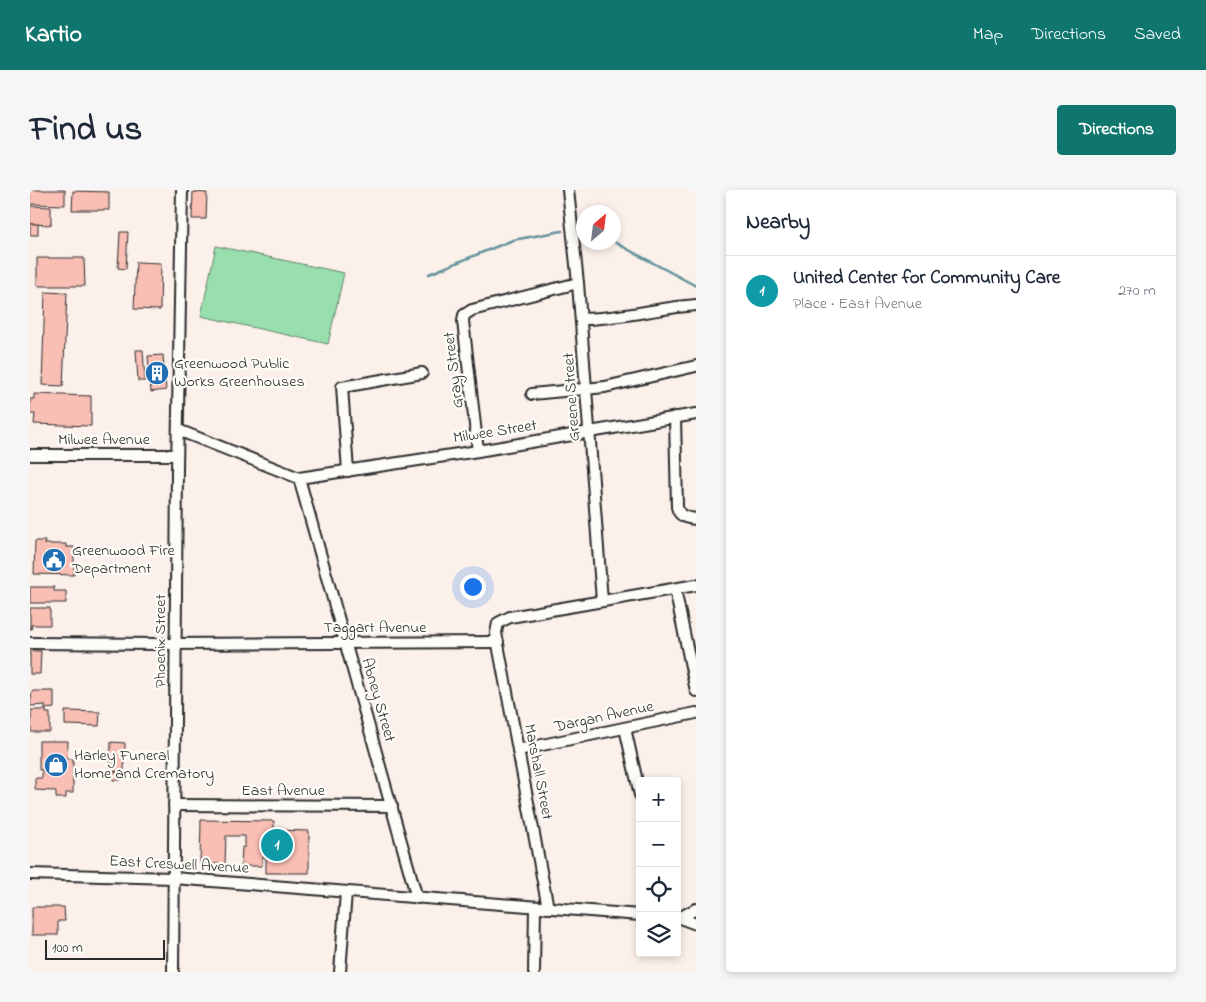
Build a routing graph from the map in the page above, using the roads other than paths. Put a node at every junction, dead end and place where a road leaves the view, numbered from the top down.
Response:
1 (182, 190) edge
2 (568, 190) edge
3 (578, 283) junction
4 (696, 305) edge
5 (581, 319) junction
6 (696, 366) edge
7 (422, 373) dead end
8 (586, 388) junction
9 (532, 394) dead end
10 (696, 414) edge
11 (675, 417) junction
12 (178, 430) junction
13 (589, 432) junction
14 (478, 451) junction
15 (30, 455) edge
16 (177, 455) junction
17 (348, 471) junction
18 (299, 478) junction
19 (696, 519) edge
20 (696, 585) edge
21 (675, 589) junction
22 (602, 601) junction
23 (498, 642) junction
24 (30, 643) edge
25 (176, 643) junction
26 (346, 643) junction
27 (696, 691) edge
28 (696, 713) edge
29 (625, 728) junction
30 (518, 750) junction
31 (636, 777) edge
32 (174, 805) junction
33 (392, 806) junction
34 (30, 874) edge
35 (174, 878) junction
36 (346, 892) junction
37 (417, 898) junction
38 (535, 907) junction
39 (548, 908) junction
40 (696, 909) edge
41 (636, 915) edge
42 (681, 916) edge
43 (681, 918) edge
44 (696, 924) edge
45 (173, 972) edge
46 (340, 972) edge
47 (534, 972) edge

1 - 12 street, Phoenix Street
2 - 3 street, Greene Street
3 - 5 street, Greene Street
3 - 14 street, Gray Street
4 - 5 street
5 - 8 street, Greene Street
6 - 8 street
7 - 17 street
8 - 9 street
8 - 13 street, Greene Street
10 - 11 street, Milwee Street
11 - 13 street, Milwee Street
11 - 19 street
12 - 16 street, Phoenix Street
12 - 18 street
13 - 14 street, Milwee Street
13 - 22 street, Greene Street
14 - 17 street, Milwee Street
15 - 16 street, Milwee Avenue
16 - 25 street, Phoenix Street
17 - 18 street, Milwee Street
18 - 26 street, Abney Street
20 - 21 street
21 - 22 street
21 - 27 street
22 - 23 street
23 - 26 street, Taggart Avenue
23 - 30 street, Marshall Street
24 - 25 street, Taggart Avenue
25 - 26 street, Taggart Avenue
25 - 32 street, Phoenix Street
26 - 33 street, Abney Street
28 - 29 street, Dargan Avenue
29 - 30 street, Dargan Avenue
29 - 31 street
30 - 39 street, Marshall Street
32 - 33 street, East Avenue
32 - 35 street, Phoenix Street
33 - 37 street, Abney Street
34 - 35 street, East Creswell Avenue
35 - 36 street, East Creswell Avenue
35 - 45 street, Phoenix Street
36 - 37 street, East Creswell Avenue
36 - 46 street
37 - 38 street, East Creswell Avenue
38 - 39 street, East Creswell Avenue
38 - 47 street
39 - 41 street, East Creswell Avenue
40 - 42 street
43 - 44 street

